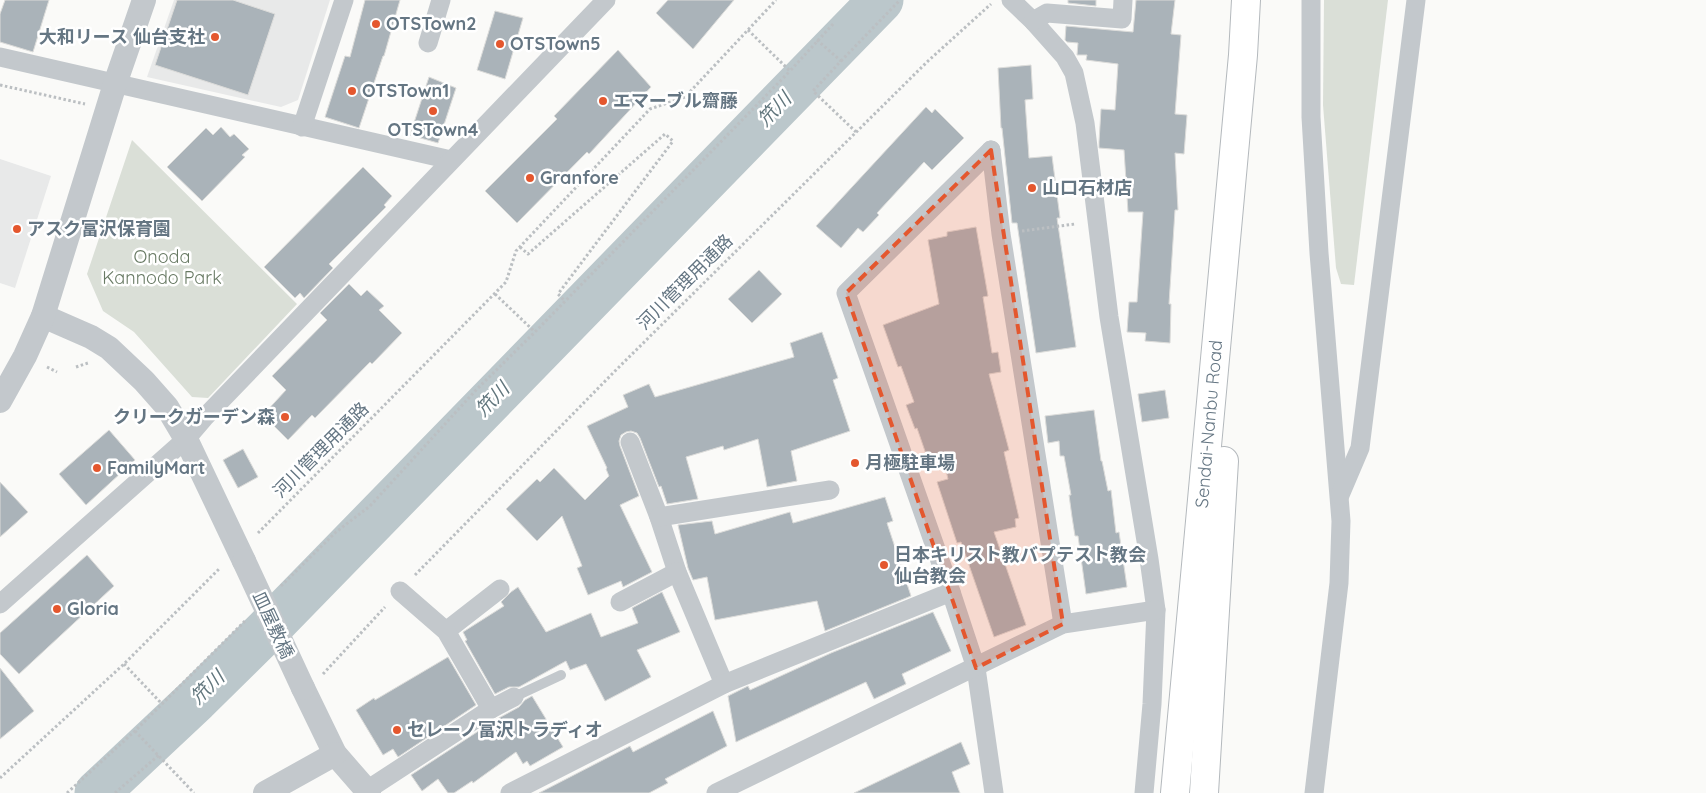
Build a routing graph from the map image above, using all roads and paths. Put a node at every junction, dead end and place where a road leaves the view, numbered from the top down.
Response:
1 (144, 0) edge
2 (344, 0) edge
3 (441, 0) edge
4 (606, 0) edge
5 (776, 0) edge
6 (900, 0) edge
7 (995, 0) edge
8 (1011, 0) edge
9 (1123, 0) edge
10 (1246, 0) edge
11 (1311, 0) edge
12 (1416, 0) edge
13 (1033, 21) junction
14 (834, 23) dead end
15 (748, 30) junction
16 (819, 41) junction
17 (428, 43) dead end
18 (1243, 55) junction
19 (0, 57) edge
20 (840, 60) junction
21 (790, 71) junction
22 (0, 84) edge
23 (114, 84) junction
24 (85, 104) dead end
25 (302, 127) junction
26 (856, 132) junction
27 (451, 160) junction
28 (1098, 221) junction
29 (1001, 234) junction
30 (520, 247) junction
31 (495, 294) junction
32 (565, 301) junction
33 (43, 316) junction
34 (535, 332) junction
35 (0, 401) edge
36 (186, 439) junction
37 (630, 442) dead end
38 (830, 490) dead end
39 (1339, 498) junction
40 (660, 517) junction
41 (254, 537) dead end
42 (235, 562) junction
43 (677, 572) junction
44 (280, 587) dead end
45 (500, 590) dead end
46 (400, 591) junction
47 (951, 592) junction
48 (620, 602) dead end
49 (0, 604) edge
50 (1156, 610) junction
51 (252, 614) dead end
52 (1063, 624) junction
53 (446, 631) junction
54 (124, 664) junction
55 (976, 668) junction
56 (561, 675) dead end
57 (311, 684) junction
58 (724, 684) junction
59 (514, 697) joint
60 (162, 704) junction
61 (491, 709) junction
62 (136, 733) junction
63 (335, 754) junction
64 (159, 755) junction
65 (0, 778) edge
66 (368, 792) edge
67 (67, 793) edge
68 (115, 793) edge
69 (194, 793) edge
70 (265, 793) edge
71 (510, 793) edge
72 (716, 793) edge
73 (994, 793) edge
74 (1144, 793) edge
75 (1175, 793) edge
76 (1204, 793) edge
77 (1314, 793) edge

1 - 23 street
2 - 25 street
3 - 17 street
4 - 27 street
5 - 15 path, 河川管理用通路
6 - 20 path
7 - 26 path, 河川管理用通路
8 - 13 street
9 - 13 street
10 - 18 highway, Sendai-Nanbu Road
11 - 39 street
12 - 39 street
13 - 28 street
14 - 16 path
15 - 21 path
15 - 30 path, 河川管理用通路
16 - 20 path
16 - 21 path
18 - 75 highway, Sendai-Nanbu Road
18 - 76 highway, Sendai-Nanbu Road
19 - 23 street
20 - 26 path
21 - 32 path
22 - 24 path
23 - 25 street
23 - 33 street
25 - 27 street
26 - 46 path, 河川管理用通路
27 - 36 street
28 - 29 path
28 - 50 street
29 - 47 street
29 - 52 street
30 - 31 path, 河川管理用通路
30 - 32 path
31 - 34 path
31 - 41 path, 河川管理用通路
32 - 34 path
33 - 35 street
33 - 36 street, 皿屋敷橋
34 - 44 path
36 - 42 street, 皿屋敷橋
36 - 49 street
37 - 40 street
38 - 40 street
39 - 77 street
40 - 43 street
42 - 54 path
42 - 57 street, 皿屋敷橋, bridge
43 - 48 street
43 - 58 street
45 - 53 street
46 - 53 street
46 - 57 path, 河川管理用通路
47 - 55 street
47 - 58 street
50 - 52 street
50 - 74 street
51 - 60 path
52 - 55 street
53 - 61 street
54 - 60 path
54 - 65 path
55 - 72 street
55 - 73 street
56 - 59 lane
57 - 63 street, 皿屋敷橋
58 - 71 street
59 - 61 street
60 - 62 path
61 - 66 street
62 - 64 path
62 - 67 path
63 - 66 street, 皿屋敷橋
63 - 70 street
64 - 68 path
64 - 69 path

